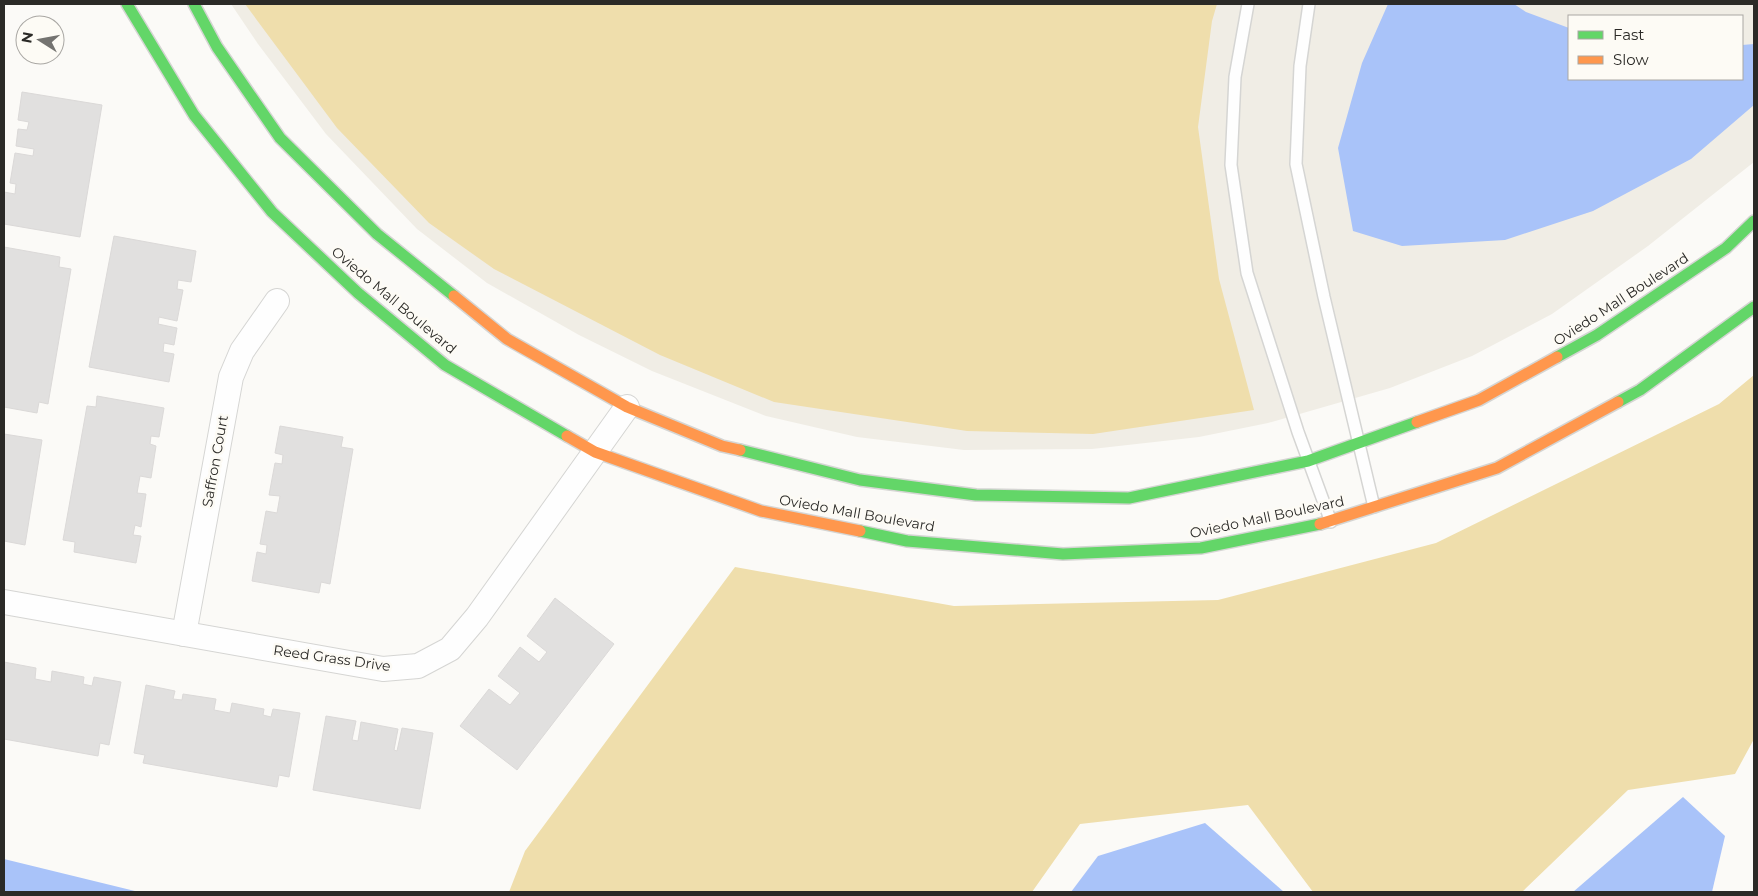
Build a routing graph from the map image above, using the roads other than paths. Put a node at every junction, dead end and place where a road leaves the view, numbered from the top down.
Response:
1 (127, 4) edge
2 (194, 4) edge
3 (1248, 4) edge
4 (1309, 4) edge
5 (1754, 221) edge
6 (277, 301) dead end
7 (1754, 307) edge
8 (627, 407) junction
9 (1360, 443) junction
10 (595, 452) junction
11 (1308, 461) junction
12 (1374, 507) junction
13 (1331, 522) junction
14 (4, 602) edge
15 (184, 634) junction

1 - 10 street, Oviedo Mall Boulevard
2 - 8 street, Oviedo Mall Boulevard
3 - 11 lane
4 - 9 lane
5 - 9 street, Oviedo Mall Boulevard
6 - 15 street, Saffron Court
7 - 12 street, Oviedo Mall Boulevard
8 - 10 street, Reed Grass Drive
8 - 11 street, Oviedo Mall Boulevard
9 - 11 street, Oviedo Mall Boulevard
9 - 12 lane
10 - 13 street, Oviedo Mall Boulevard
10 - 15 street, Reed Grass Drive
11 - 13 lane
12 - 13 street, Oviedo Mall Boulevard
14 - 15 street, Reed Grass Drive

